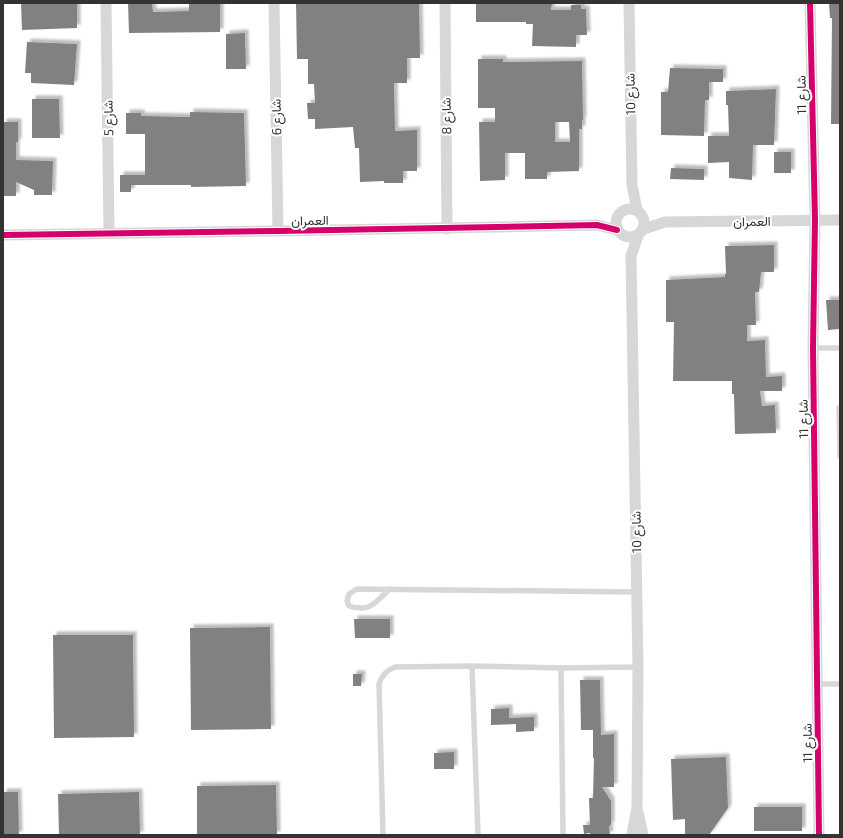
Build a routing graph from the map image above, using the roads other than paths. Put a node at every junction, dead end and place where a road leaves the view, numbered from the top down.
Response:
1 (106, 3) edge
2 (274, 3) edge
3 (445, 3) edge
4 (629, 3) edge
5 (810, 3) edge
6 (632, 185) junction
7 (620, 213) junction
8 (640, 213) junction
9 (815, 220) junction
10 (840, 220) edge
11 (664, 222) junction
12 (596, 225) junction
13 (447, 229) junction
14 (278, 232) junction
15 (109, 233) junction
16 (620, 233) junction
17 (641, 233) junction
18 (3, 235) edge
19 (632, 256) junction
20 (813, 348) junction
21 (840, 348) edge
22 (839, 408) dead end
23 (840, 456) edge
24 (390, 589) junction
25 (636, 592) junction
26 (472, 666) junction
27 (638, 667) junction
28 (561, 668) junction
29 (817, 684) junction
30 (840, 684) edge
31 (637, 807) junction
32 (383, 835) edge
33 (478, 835) edge
34 (563, 835) edge
35 (632, 835) edge
36 (643, 835) edge
37 (819, 835) edge

1 - 15 street, شارع 5
2 - 14 street, شارع 6
3 - 13 street, شارع 8
4 - 6 street, شارع 10
5 - 9 street, شارع 11
6 - 7 street, شارع 10
6 - 8 street, شارع 10
7 - 8 street
7 - 12 street, العمران
7 - 16 street
8 - 11 street, العمران
8 - 17 street
9 - 10 street, العمران
9 - 11 street, العمران
9 - 20 street, شارع 11
11 - 17 street, العمران
12 - 13 street, العمران
12 - 16 street, العمران
13 - 14 street, العمران
14 - 15 street, العمران
15 - 18 street, العمران
16 - 17 street
16 - 19 street, شارع 10
17 - 19 street, شارع 10
19 - 25 street, شارع 10
20 - 21 lane
20 - 29 street, شارع 11
22 - 23 lane
24 - 24 lane
24 - 25 lane
25 - 27 street, شارع 10
26 - 28 lane
26 - 32 lane
26 - 33 lane
27 - 28 lane
27 - 31 street, شارع 10
28 - 34 lane
29 - 30 lane
29 - 37 street, شارع 11
31 - 35 street, شارع 10
31 - 36 street, شارع 10

